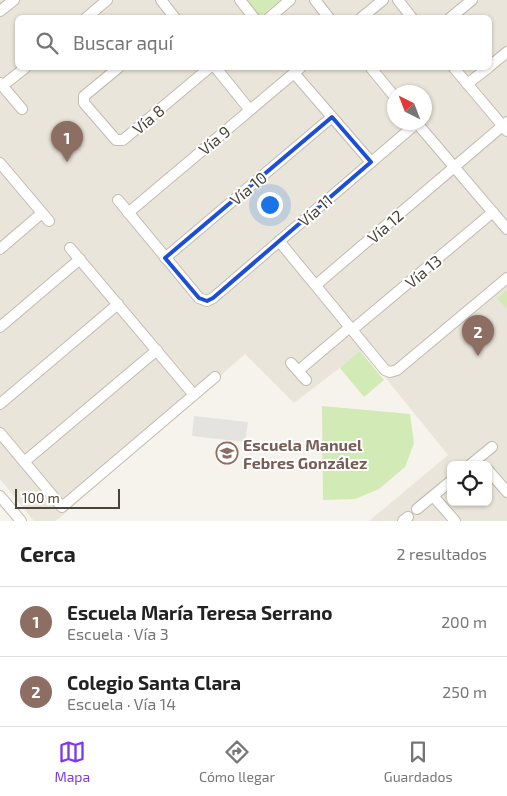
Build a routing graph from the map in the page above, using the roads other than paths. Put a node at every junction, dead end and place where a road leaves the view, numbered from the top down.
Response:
1 (14, 0) edge
2 (107, 0) edge
3 (160, 0) edge
4 (240, 0) edge
5 (290, 0) edge
6 (315, 0) edge
7 (383, 0) edge
8 (398, 0) edge
9 (472, 0) edge
10 (0, 11) edge
11 (90, 15) edge
12 (172, 15) edge
13 (252, 15) edge
14 (272, 15) edge
15 (328, 15) edge
16 (365, 15) edge
17 (410, 15) edge
18 (454, 15) edge
19 (507, 52) edge
20 (492, 64) edge
21 (22, 70) edge
22 (116, 70) edge
23 (207, 70) edge
24 (218, 70) edge
25 (297, 70) edge
26 (373, 70) edge
27 (456, 70) edge
28 (485, 70) edge
29 (468, 84) junction
30 (1, 85) edge
31 (387, 87) edge
32 (22, 109) dead end
33 (250, 109) junction
34 (332, 117) junction
35 (505, 126) edge
36 (409, 130) edge
37 (423, 130) edge
38 (371, 162) junction
39 (454, 166) junction
40 (1, 167) edge
41 (118, 200) dead end
42 (493, 212) junction
43 (128, 213) junction
44 (507, 230) edge
45 (279, 241) junction
46 (70, 248) dead end
47 (0, 249) edge
48 (165, 258) junction
49 (80, 259) junction
50 (507, 278) edge
51 (316, 285) junction
52 (118, 304) junction
53 (0, 327) edge
54 (351, 328) junction
55 (157, 350) junction
56 (215, 377) dead end
57 (306, 380) dead end
58 (194, 395) junction
59 (0, 404) edge
60 (0, 433) edge
61 (492, 447) dead end
62 (479, 461) edge
63 (24, 462) junction
64 (492, 475) edge
65 (447, 484) edge
66 (507, 492) edge
67 (0, 496) edge
68 (433, 496) junction
69 (417, 509) dead end
70 (21, 521) edge
71 (455, 521) edge

1 - 10 street
2 - 11 street
3 - 12 street
4 - 13 street
5 - 14 street
6 - 15 street
7 - 16 street
8 - 17 street
9 - 18 street
19 - 20 street
21 - 30 street
22 - 23 street, Vía 8
24 - 33 street
25 - 33 street, Vía 9
25 - 34 street
26 - 31 street
27 - 29 street
28 - 29 street
29 - 35 street
30 - 32 street
33 - 43 street, Vía 9
34 - 38 street
34 - 48 street, Vía 10
35 - 39 street, Vía 12
36 - 38 street, Vía 11
37 - 39 street
38 - 45 street, Vía 11
39 - 42 street
39 - 51 street, Vía 12
40 - 47 street
41 - 43 street
42 - 44 street
42 - 54 street, Vía 13
43 - 48 street
45 - 48 street, Vía 11
45 - 51 street
46 - 49 street
49 - 52 street
49 - 53 street
50 - 54 street
51 - 54 street
52 - 55 street
52 - 59 street
54 - 57 street, Vía 13
55 - 58 street
55 - 63 street
56 - 58 street
58 - 63 street
60 - 63 street
61 - 62 street
64 - 66 street
65 - 68 street
67 - 70 street
68 - 69 street
68 - 71 street

